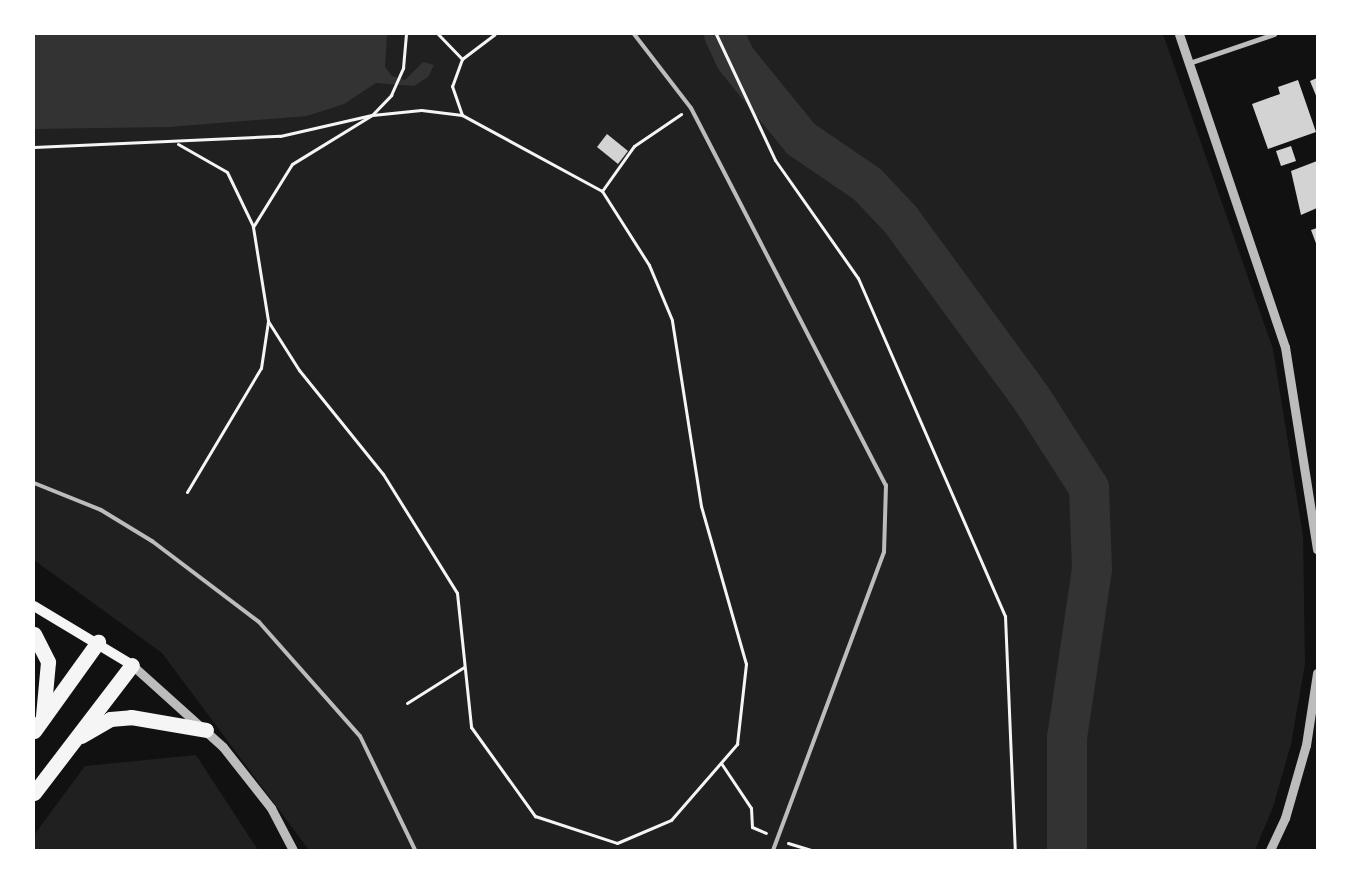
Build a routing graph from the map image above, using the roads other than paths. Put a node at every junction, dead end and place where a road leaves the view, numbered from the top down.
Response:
1 (634, 34) edge
2 (1179, 34) edge
3 (1274, 34) edge
4 (1189, 63) junction
5 (34, 483) edge
6 (1317, 549) edge
7 (34, 606) edge
8 (34, 634) edge
9 (98, 642) junction
10 (132, 665) junction
11 (1317, 674) edge
12 (43, 717) junction
13 (206, 730) junction
14 (34, 731) edge
15 (75, 739) junction
16 (34, 793) edge
17 (293, 850) edge
18 (415, 850) edge
19 (773, 850) edge
20 (1270, 850) edge

1 - 19 lane
2 - 4 street
3 - 4 street
4 - 6 street
5 - 18 lane
7 - 9 main road
8 - 12 highway
9 - 10 main road
9 - 12 highway
10 - 13 street
10 - 15 highway
11 - 20 street
12 - 14 highway
13 - 15 highway
13 - 17 street
15 - 16 highway

